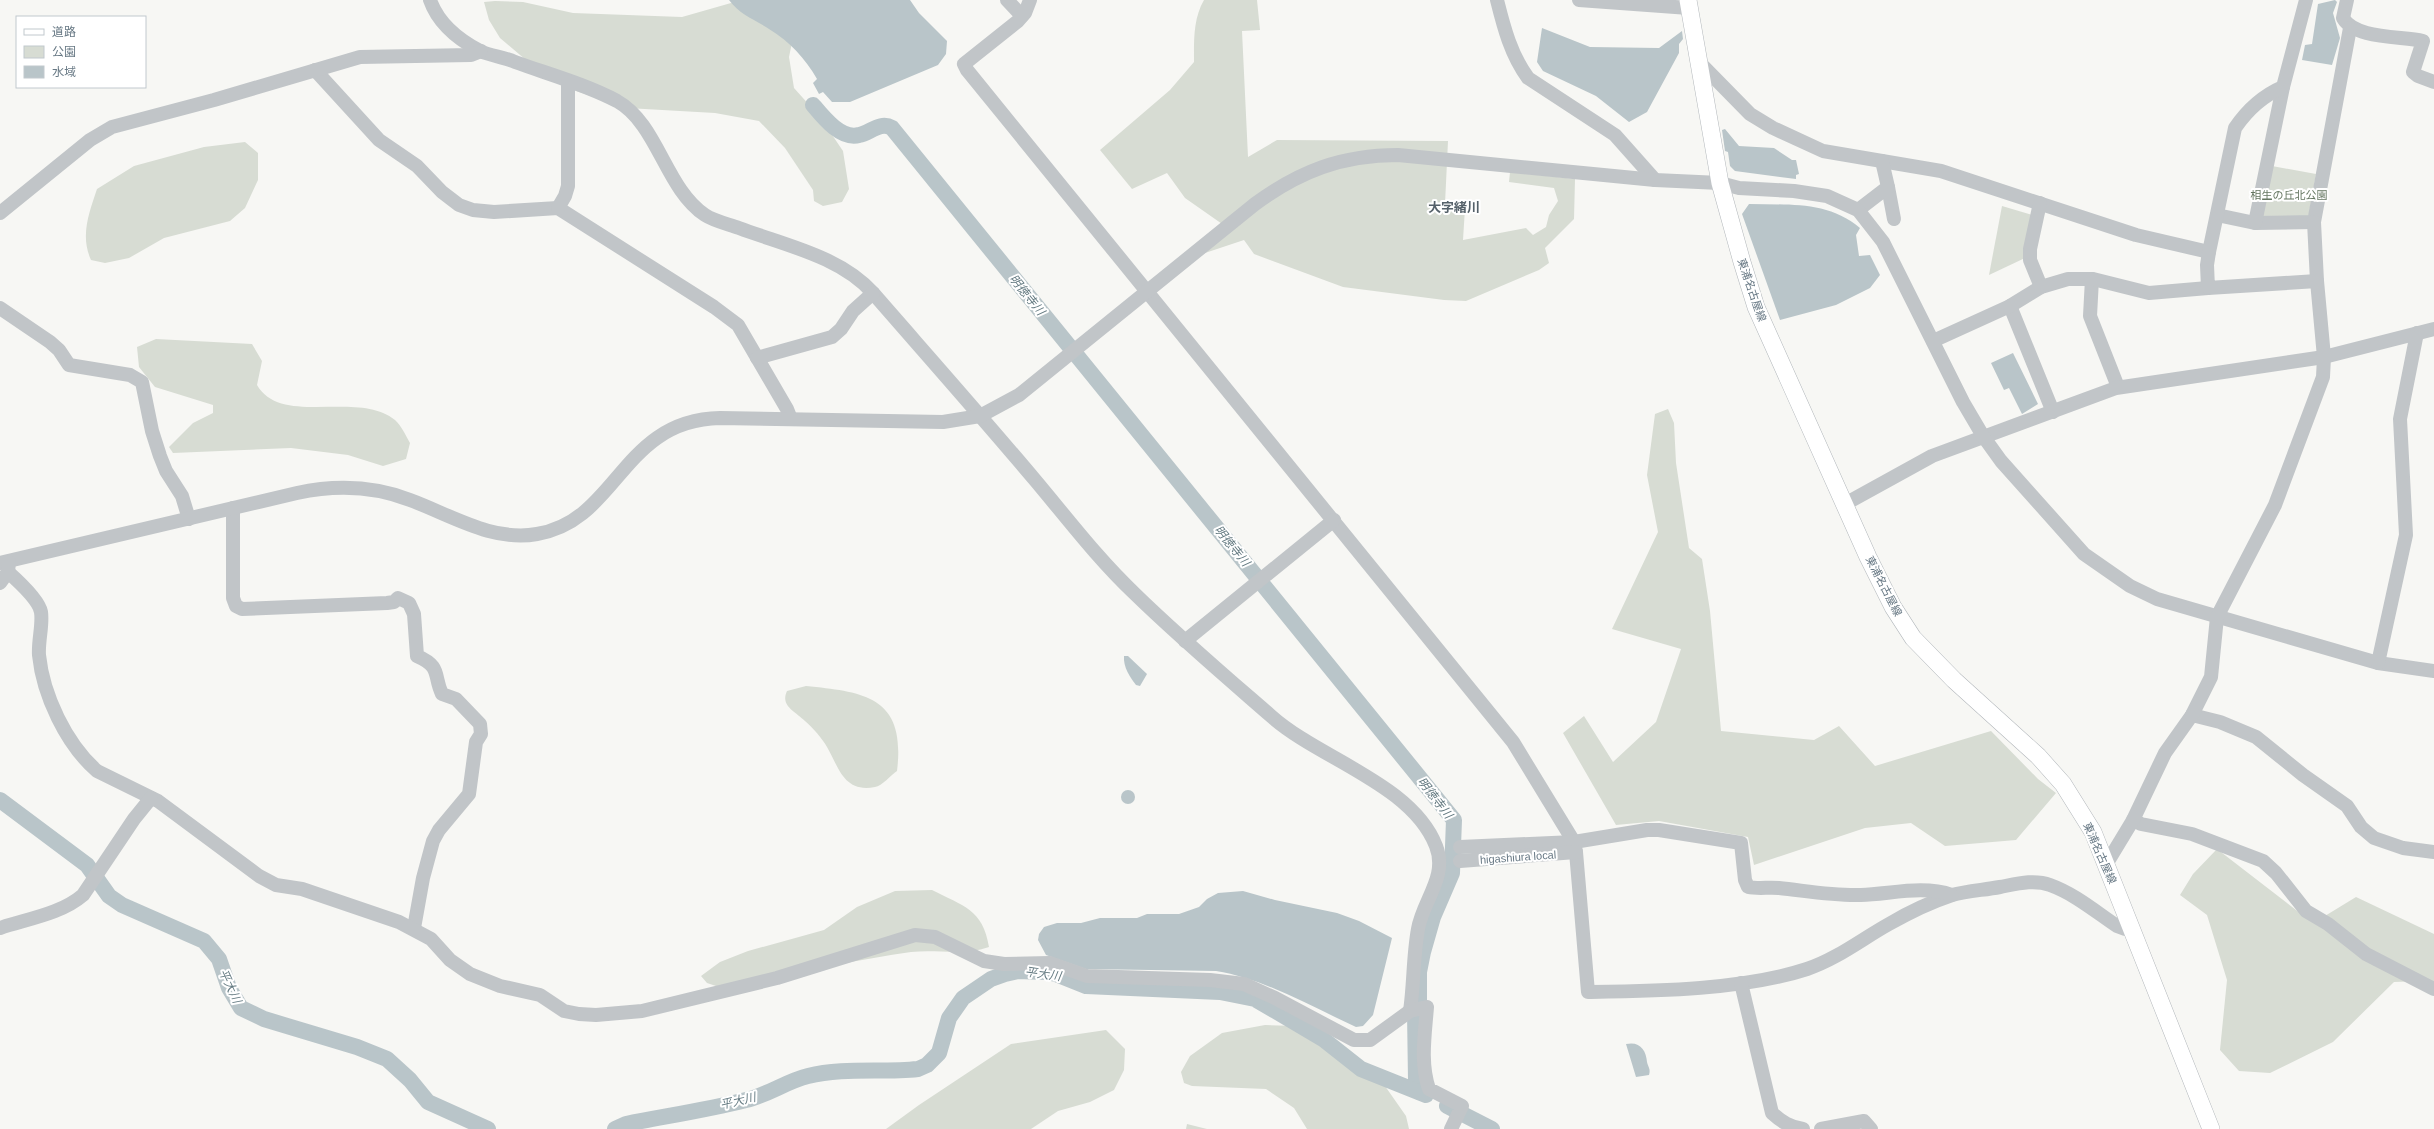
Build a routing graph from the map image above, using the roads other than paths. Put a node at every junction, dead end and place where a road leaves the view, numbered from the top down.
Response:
1 (430, 0) edge
2 (1007, 0) edge
3 (1030, 0) edge
4 (1497, 0) edge
5 (1579, 0) edge
6 (2306, 0) edge
7 (2347, 0) edge
8 (1689, 4) edge
9 (1022, 16) junction
10 (2350, 28) junction
11 (481, 51) junction
12 (1697, 60) junction
13 (315, 70) junction
14 (568, 82) junction
15 (2434, 82) edge
16 (2284, 87) junction
17 (1882, 161) junction
18 (1655, 180) junction
19 (1720, 183) junction
20 (1888, 187) junction
21 (2040, 203) junction
22 (558, 208) junction
23 (1858, 210) junction
24 (0, 213) edge
25 (2217, 215) junction
26 (1894, 219) dead end
27 (2314, 222) junction
28 (2255, 223) junction
29 (2209, 252) junction
30 (2092, 279) junction
31 (2317, 281) junction
32 (2041, 287) junction
33 (2208, 288) junction
34 (1147, 291) junction
35 (873, 293) junction
36 (2010, 306) junction
37 (0, 308) edge
38 (2434, 329) edge
39 (2417, 333) junction
40 (1933, 341) junction
41 (2324, 357) junction
42 (757, 358) junction
43 (2118, 387) junction
44 (2053, 412) junction
45 (980, 416) junction
46 (790, 419) junction
47 (1982, 436) junction
48 (1845, 504) junction
49 (233, 508) junction
50 (189, 519) junction
51 (1334, 520) junction
52 (4, 570) edge
53 (2217, 617) junction
54 (1185, 641) junction
55 (2378, 663) junction
56 (2434, 671) edge
57 (2192, 715) junction
58 (151, 798) junction
59 (2133, 820) junction
60 (1575, 847) junction
61 (2434, 852) edge
62 (1460, 854) dead end
63 (2107, 863) junction
64 (1952, 895) junction
65 (0, 928) edge
66 (414, 928) junction
67 (2132, 928) junction
68 (1741, 983) junction
69 (2434, 989) edge
70 (1410, 1011) junction
71 (1451, 1129) edge
72 (1804, 1129) edge
73 (1821, 1129) edge
74 (1871, 1129) edge
75 (2211, 1129) edge

1 - 11 street
2 - 9 street
3 - 9 street
4 - 18 street
5 - 8 street
6 - 16 street
7 - 10 street
8 - 12 main road, 東浦名古屋線
9 - 34 street
10 - 15 street
10 - 27 street
11 - 13 street
11 - 14 street
12 - 17 street
12 - 19 main road, 東浦名古屋線
13 - 22 street
13 - 24 street
14 - 22 street
14 - 35 street
16 - 25 street
16 - 28 street
17 - 20 street
17 - 21 street
18 - 19 street
18 - 34 street
19 - 23 street
19 - 48 main road, 東浦名古屋線
20 - 23 street
20 - 26 street
21 - 29 street
21 - 32 street
22 - 42 street
23 - 40 street
25 - 28 street
25 - 29 street
27 - 28 street
27 - 31 street
29 - 33 street
30 - 32 street
30 - 33 street
30 - 43 street
31 - 33 street
31 - 41 street
32 - 36 street
34 - 45 street
34 - 51 street
35 - 42 street
35 - 45 street
36 - 40 street
36 - 44 street
37 - 50 street
38 - 39 street
39 - 41 street
39 - 55 street
40 - 47 street
41 - 43 street
41 - 53 street
42 - 46 street
43 - 44 street
44 - 47 street
45 - 46 street
45 - 54 street
46 - 49 street
47 - 48 street
47 - 53 street
48 - 63 main road, 東浦名古屋線
49 - 50 street
49 - 66 street
50 - 52 street
51 - 54 street
51 - 60 street
52 - 58 street
53 - 55 street
53 - 57 street
54 - 70 street
55 - 56 street
57 - 59 street
57 - 61 street
58 - 65 street
58 - 66 street
59 - 63 street
59 - 69 street
60 - 62 street
60 - 64 street
60 - 68 street
63 - 67 main road, 東浦名古屋線
64 - 67 street
64 - 68 street
66 - 70 street
67 - 75 main road, 東浦名古屋線
68 - 72 street
70 - 71 street
73 - 74 street

